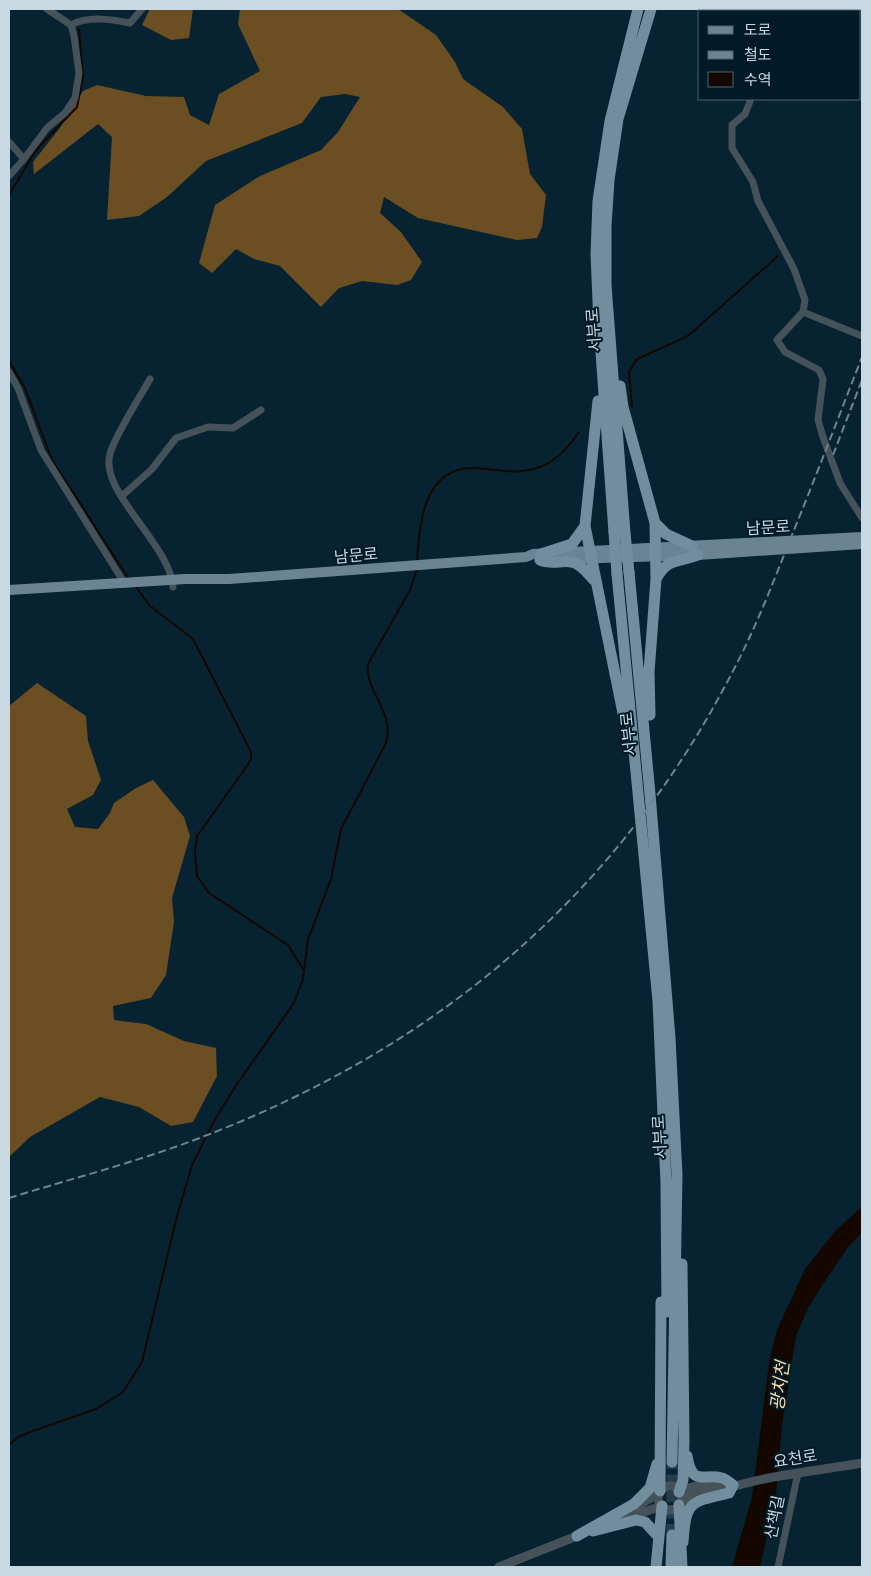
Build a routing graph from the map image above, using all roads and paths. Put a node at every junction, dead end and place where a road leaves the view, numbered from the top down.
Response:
1 (47, 9) edge
2 (142, 9) edge
3 (638, 9) edge
4 (651, 9) edge
5 (71, 25) junction
6 (750, 100) edge
7 (9, 142) edge
8 (24, 159) junction
9 (9, 176) edge
10 (803, 312) junction
11 (604, 324) junction
12 (862, 336) edge
13 (9, 372) edge
14 (150, 379) dead end
15 (261, 410) dead end
16 (122, 496) junction
17 (862, 518) edge
18 (655, 523) junction
19 (585, 526) junction
20 (862, 537) edge
21 (862, 544) edge
22 (695, 550) junction
23 (656, 552) junction
24 (591, 554) junction
25 (540, 557) junction
26 (623, 573) junction
27 (656, 579) junction
28 (594, 580) junction
29 (173, 583) junction
30 (131, 584) junction
31 (9, 590) edge
32 (9, 595) edge
33 (650, 794) junction
34 (638, 796) junction
35 (677, 1175) junction
36 (666, 1183) junction
37 (660, 1440) junction
38 (684, 1440) junction
39 (862, 1463) edge
40 (795, 1473) junction
41 (733, 1485) junction
42 (659, 1492) junction
43 (680, 1499) junction
44 (662, 1506) junction
45 (664, 1535) junction
46 (577, 1536) junction
47 (683, 1542) junction
48 (499, 1567) edge
49 (656, 1567) edge
50 (662, 1567) edge
51 (671, 1567) edge
52 (682, 1567) edge
53 (778, 1567) edge

1 - 5 street
2 - 5 street
3 - 11 highway, 서부로
4 - 11 highway, 서부로
5 - 8 street
6 - 10 street
7 - 8 street
8 - 9 street
10 - 12 street
10 - 17 street
11 - 18 highway
11 - 19 highway
11 - 26 highway, 서부로, bridge
13 - 30 street
14 - 16 street
15 - 16 street
16 - 29 street
18 - 22 highway
18 - 23 highway
19 - 24 highway
19 - 25 highway
20 - 22 main road, 남문로
21 - 22 main road, 남문로
22 - 23 main road, 남문로
22 - 27 highway
23 - 24 main road, 남문로
23 - 27 highway
24 - 25 main road, 남문로
24 - 28 highway
25 - 28 highway
25 - 29 main road, 남문로
26 - 33 highway, 서부로
26 - 34 highway, 서부로
27 - 33 highway
28 - 34 highway
29 - 30 main road, 남문로
30 - 31 main road, 남문로
30 - 32 main road, 남문로
33 - 35 highway, 서부로
34 - 36 highway, 서부로
35 - 36 highway, 서부로
35 - 38 highway
36 - 37 highway
37 - 42 highway
37 - 46 highway
38 - 41 highway
38 - 43 highway
39 - 40 street, 요천로
40 - 41 street, 요천로
40 - 53 street, 산책길
41 - 43 street, 요천로
41 - 47 highway
42 - 43 street
42 - 44 street
42 - 46 street
43 - 44 street
43 - 47 highway
44 - 45 highway
44 - 46 street
45 - 46 highway
45 - 49 highway
45 - 50 highway
45 - 51 highway
46 - 48 street
47 - 52 highway

